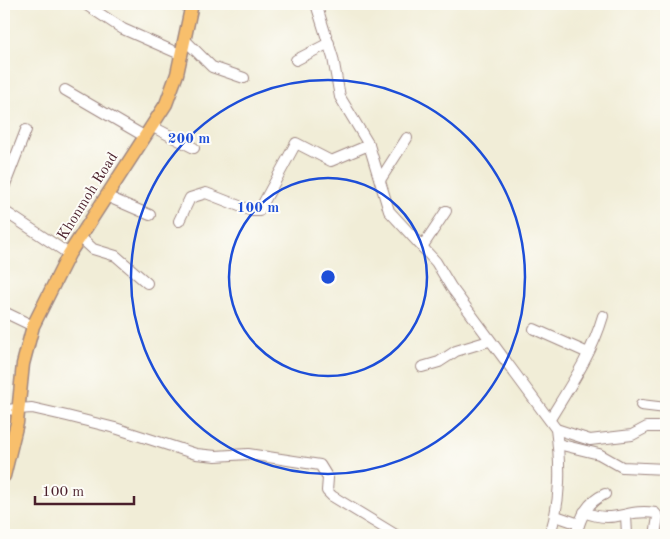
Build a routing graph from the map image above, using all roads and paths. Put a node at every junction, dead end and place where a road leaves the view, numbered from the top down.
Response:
1 (85, 4) edge
2 (192, 4) edge
3 (316, 4) edge
4 (186, 41) junction
5 (329, 43) junction
6 (182, 55) junction
7 (296, 60) dead end
8 (244, 78) dead end
9 (65, 90) dead end
10 (26, 130) dead end
11 (148, 131) junction
12 (407, 138) dead end
13 (370, 145) junction
14 (194, 148) dead end
15 (380, 180) junction
16 (4, 186) edge
17 (106, 196) junction
18 (4, 211) edge
19 (446, 211) dead end
20 (150, 215) dead end
21 (179, 221) dead end
22 (80, 237) junction
23 (422, 247) junction
24 (69, 254) junction
25 (147, 283) dead end
26 (4, 312) edge
27 (603, 316) dead end
28 (33, 326) junction
29 (534, 329) dead end
30 (489, 341) junction
31 (588, 353) junction
32 (422, 367) dead end
33 (641, 404) dead end
34 (666, 408) edge
35 (19, 409) junction
36 (4, 410) edge
37 (550, 419) junction
38 (666, 427) edge
39 (556, 429) junction
40 (558, 444) junction
41 (666, 469) edge
42 (4, 476) edge
43 (605, 494) dead end
44 (584, 512) junction
45 (626, 515) junction
46 (556, 516) junction
47 (579, 524) junction
48 (396, 535) edge
49 (550, 535) edge
50 (576, 535) edge
51 (626, 535) edge
52 (655, 535) edge

1 - 6 street
2 - 4 main road, Khonmoh Road
3 - 5 street
4 - 6 main road, Khonmoh Road
4 - 8 street
5 - 7 street
5 - 13 street
6 - 11 main road, Khonmoh Road
9 - 11 street
10 - 16 street
11 - 14 street
11 - 17 main road, Khonmoh Road
12 - 15 street
13 - 15 street
13 - 21 street
15 - 23 street
17 - 20 street
17 - 22 main road, Khonmoh Road
18 - 24 street
19 - 23 street
22 - 24 main road, Khonmoh Road
22 - 25 street
23 - 30 street
24 - 28 main road, Khonmoh Road
26 - 28 street
27 - 31 street
28 - 35 main road, Khonmoh Road
29 - 31 street
30 - 32 street
30 - 37 street
31 - 37 street
33 - 34 street
35 - 36 street
35 - 42 main road, Khonmoh Road
35 - 48 street
37 - 39 street
38 - 39 street
39 - 40 street
40 - 41 street
40 - 46 street
43 - 44 street
44 - 45 street
44 - 47 street
45 - 51 street
45 - 52 street
46 - 47 street
46 - 49 street
47 - 50 street

